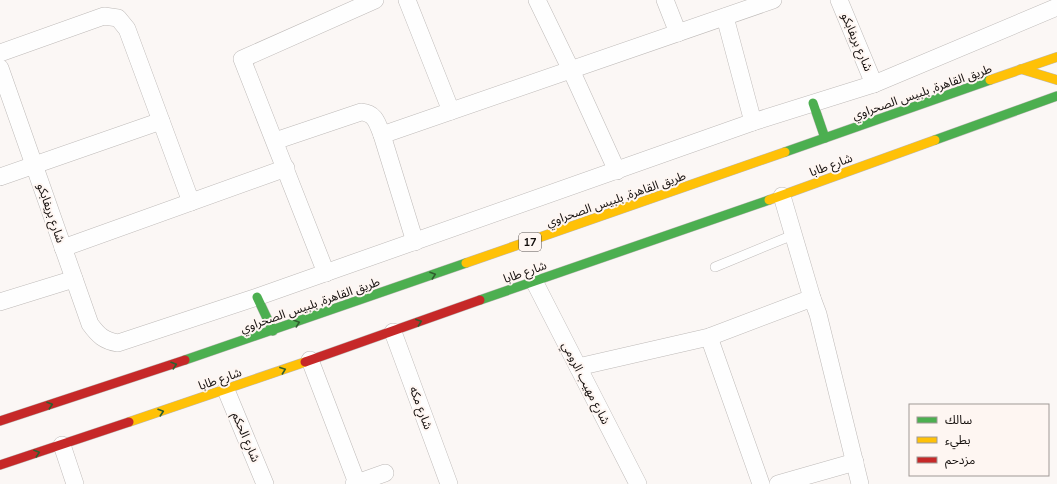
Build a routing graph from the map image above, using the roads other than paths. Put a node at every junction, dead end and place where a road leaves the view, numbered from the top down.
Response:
1 (375, 0) edge
2 (408, 0) edge
3 (537, 0) edge
4 (665, 0) edge
5 (773, 0) edge
6 (839, 0) edge
7 (1057, 7) edge
8 (725, 17) junction
9 (678, 33) junction
10 (0, 53) edge
11 (1057, 57) edge
12 (0, 68) edge
13 (1020, 69) junction
14 (571, 70) junction
15 (1057, 80) edge
16 (874, 84) junction
17 (1057, 96) edge
18 (812, 103) junction
19 (451, 111) junction
20 (161, 121) junction
21 (753, 122) junction
22 (382, 134) junction
23 (825, 138) junction
24 (275, 141) junction
25 (34, 165) junction
26 (286, 168) junction
27 (617, 171) junction
28 (0, 177) edge
29 (782, 196) junction
30 (191, 202) junction
31 (793, 235) junction
32 (415, 242) junction
33 (63, 248) junction
34 (715, 268) dead end
35 (326, 273) junction
36 (74, 279) junction
37 (534, 281) junction
38 (257, 297) junction
39 (812, 298) junction
40 (0, 302) edge
41 (273, 331) junction
42 (393, 332) junction
43 (709, 336) junction
44 (310, 360) junction
45 (578, 366) junction
46 (226, 390) junction
47 (0, 421) edge
48 (62, 445) junction
49 (855, 462) junction
50 (0, 465) edge
51 (385, 472) dead end
52 (356, 483) edge
53 (75, 484) edge
54 (265, 484) edge
55 (449, 484) edge
56 (638, 484) edge
57 (761, 484) edge
58 (778, 484) edge
59 (860, 484) edge

1 - 24 street
2 - 19 street
3 - 14 street
4 - 9 street
5 - 8 street
6 - 16 street, شارع بريفابكو
7 - 16 street
8 - 9 street
8 - 21 street
9 - 14 street
10 - 20 street
11 - 13 main road, طريق القاهرة, بلبيس الصحراوي / 17
12 - 25 street, شارع بريفابكو
13 - 15 main road
13 - 23 main road, طريق القاهرة, بلبيس الصحراوي / 17
14 - 19 street
14 - 27 street
16 - 18 street
17 - 29 main road, شارع طابا
18 - 21 street
18 - 23 main road
19 - 22 street
20 - 25 street
20 - 30 street
21 - 27 street
22 - 24 street
22 - 32 street
41 -> 23 main road, طريق القاهرة, بلبيس الصحراوي / 17
24 - 26 street
25 - 28 street
25 - 33 street, شارع بريفابكو
26 - 30 street
26 - 35 street
27 - 32 street
29 - 31 street
29 - 37 main road, شارع طابا
30 - 33 street
31 - 34 lane
31 - 39 street
32 - 35 street
33 - 36 street, شارع بريفابكو
35 - 38 street
36 - 38 street, شارع بريفابكو
36 - 40 street
42 -> 37 main road, شارع طابا
37 - 45 street, شارع مهيب الرومي
38 - 41 main road
39 - 43 street
39 - 49 street
47 -> 41 main road, طريق القاهرة, بلبيس الصحراوي / 17
42 - 44 main road, شارع طابا
42 - 55 street, شارع مكه
43 - 45 street
43 - 57 street
46 -> 44 main road, شارع طابا
44 - 52 street
45 - 56 street, شارع مهيب الرومي
48 -> 46 main road, شارع طابا
46 - 54 street, شارع الحكم
50 -> 48 main road, شارع طابا
48 - 53 street
49 - 58 street
49 - 59 street
51 - 52 street

